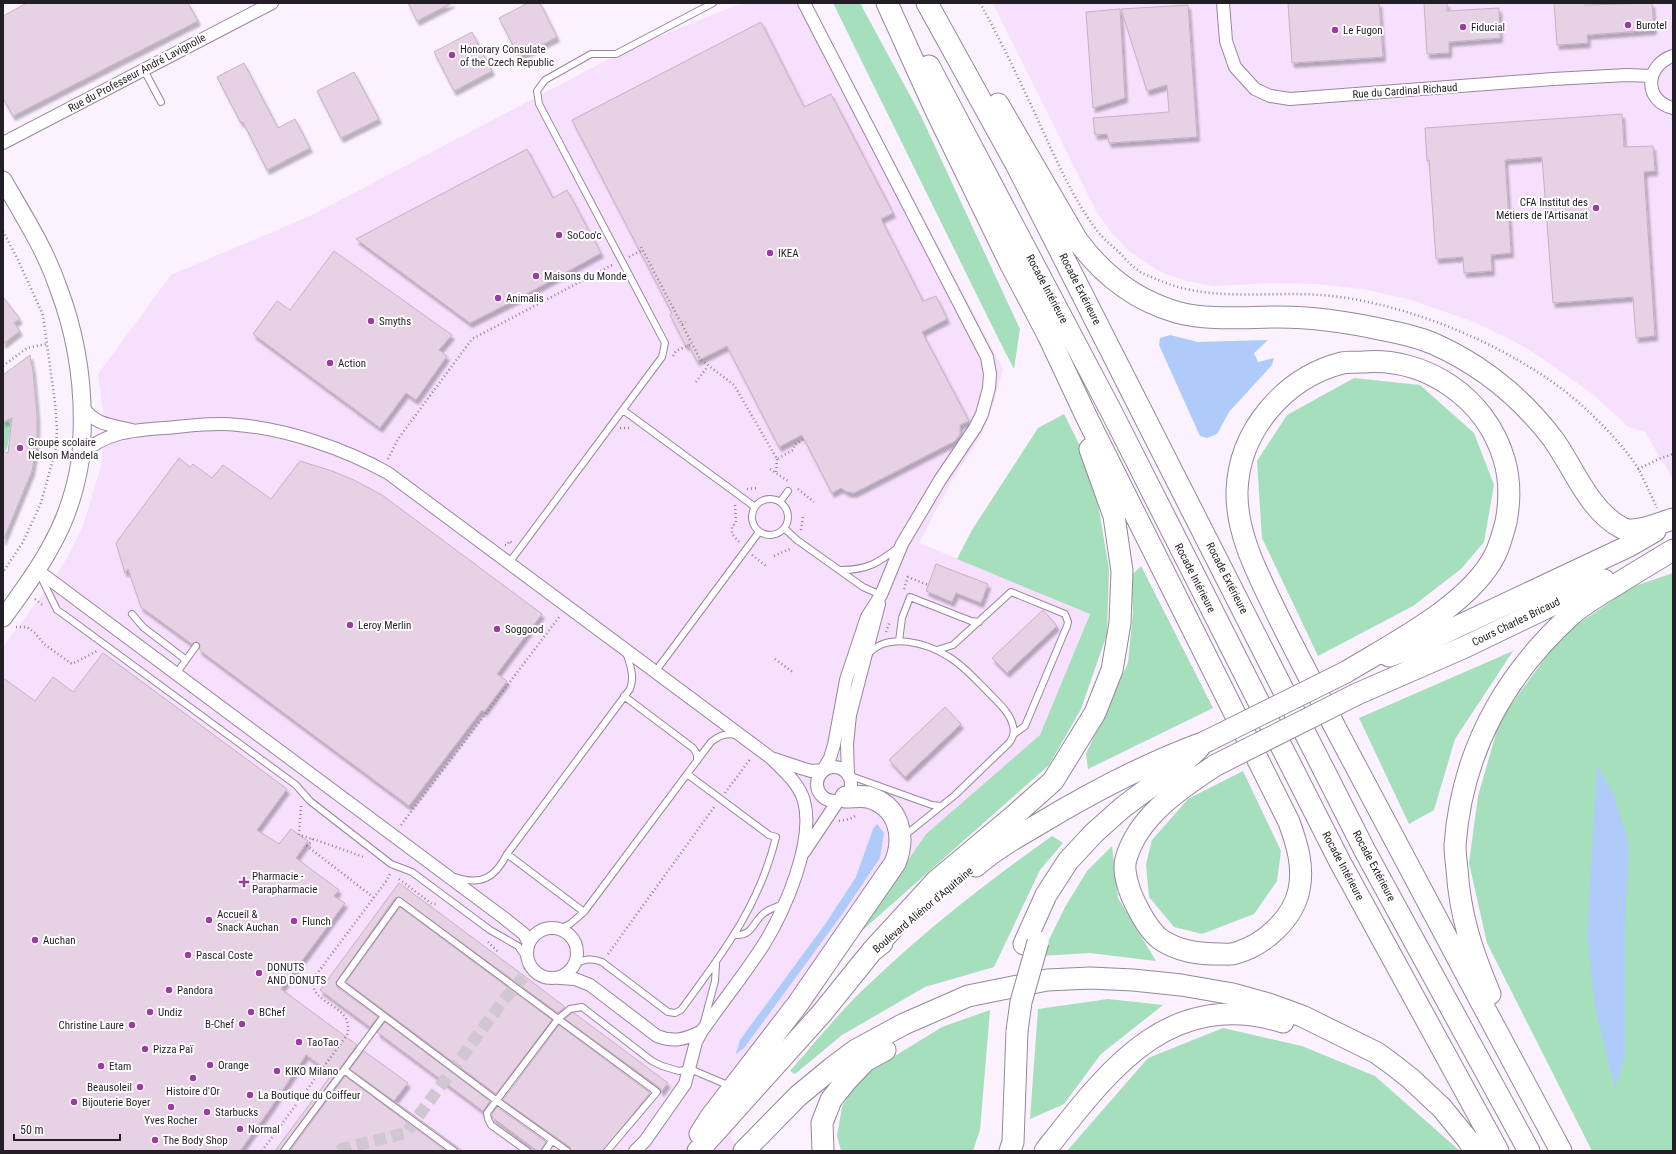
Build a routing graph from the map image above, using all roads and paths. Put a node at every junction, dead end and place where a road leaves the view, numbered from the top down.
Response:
1 (272, 3) edge
2 (713, 3) edge
3 (804, 3) edge
4 (887, 3) edge
5 (894, 3) edge
6 (927, 3) edge
7 (934, 3) edge
8 (980, 3) edge
9 (1223, 3) edge
10 (1673, 56) edge
11 (144, 70) junction
12 (1652, 76) junction
13 (161, 102) dead end
14 (1673, 108) edge
15 (3, 143) edge
16 (4, 183) edge
17 (3, 231) edge
18 (622, 260) junction
19 (1010, 263) junction
20 (686, 322) dead end
21 (682, 324) junction
22 (47, 344) junction
23 (692, 344) junction
24 (669, 362) dead end
25 (3, 366) edge
26 (708, 366) junction
27 (696, 382) dead end
28 (82, 406) junction
29 (623, 410) junction
30 (637, 420) junction
31 (133, 430) junction
32 (616, 434) dead end
33 (804, 439) dead end
34 (1673, 454) edge
35 (81, 456) junction
36 (777, 459) junction
37 (387, 460) dead end
38 (1638, 469) junction
39 (776, 472) dead end
40 (757, 488) dead end
41 (788, 491) dead end
42 (740, 496) junction
43 (780, 502) junction
44 (755, 507) junction
45 (1668, 517) edge
46 (785, 528) junction
47 (759, 532) junction
48 (502, 544) dead end
49 (902, 544) junction
50 (520, 549) junction
51 (1673, 549) edge
52 (746, 550) junction
53 (510, 563) junction
54 (766, 566) dead end
55 (37, 570) junction
56 (840, 570) junction
57 (3, 572) edge
58 (928, 585) dead end
59 (903, 591) dead end
60 (880, 594) junction
61 (568, 606) junction
62 (132, 614) dead end
63 (891, 620) dead end
64 (10, 622) edge
65 (979, 622) junction
66 (899, 641) junction
67 (883, 643) junction
68 (196, 646) dead end
69 (103, 648) dead end
70 (624, 648) junction
71 (937, 650) junction
72 (866, 655) junction
73 (775, 659) dead end
74 (186, 660) junction
75 (655, 672) junction
76 (1346, 672) junction
77 (794, 673) dead end
78 (176, 674) junction
79 (624, 696) junction
80 (1014, 734) junction
81 (740, 735) junction
82 (1205, 742) junction
83 (771, 758) junction
84 (758, 760) dead end
85 (697, 761) junction
86 (1216, 765) junction
87 (823, 770) junction
88 (687, 774) junction
89 (848, 775) junction
90 (866, 797) junction
91 (720, 799) junction
92 (842, 799) junction
93 (302, 800) dead end
94 (941, 806) junction
95 (826, 820) junction
96 (393, 836) junction
97 (313, 839) junction
98 (900, 841) junction
99 (507, 854) junction
100 (803, 855) junction
101 (367, 858) dead end
102 (391, 864) junction
103 (442, 872) junction
104 (373, 897) junction
105 (785, 903) junction
106 (584, 912) junction
107 (559, 929) junction
108 (735, 935) junction
109 (529, 943) junction
110 (1031, 943) junction
111 (872, 951) junction
112 (528, 961) junction
113 (602, 962) junction
114 (576, 963) junction
115 (716, 964) junction
116 (560, 978) junction
117 (968, 996) junction
118 (384, 1016) junction
119 (558, 1019) junction
120 (702, 1031) junction
121 (1011, 1032) junction
122 (1377, 1053) junction
123 (690, 1069) junction
124 (344, 1070) junction
125 (734, 1088) junction
126 (496, 1101) junction
127 (552, 1141) junction
128 (1558, 1145) edge
129 (262, 1151) edge
130 (284, 1151) edge
131 (454, 1151) edge
132 (527, 1151) edge
133 (545, 1151) edge
134 (567, 1151) edge
135 (607, 1151) edge
136 (635, 1151) edge
137 (690, 1151) edge
138 (698, 1151) edge
139 (744, 1151) edge
140 (823, 1151) edge
141 (997, 1151) edge
142 (1010, 1151) edge
143 (1045, 1151) edge
144 (1475, 1151) edge
145 (1498, 1151) edge
146 (1529, 1151) edge

1 - 11 street, Rue du Professeur André Lavignolle
2 - 18 lane
3 - 49 street
4 - 19 highway
5 - 145 highway, Rocade Intérieure
6 - 146 highway, Rocade Extérieure
7 - 45 highway
8 - 38 path
9 - 12 street, Rue du Cardinal Richaud
10 - 12 street
11 - 13 lane
11 - 15 street, Rue du Professeur André Lavignolle
12 - 14 street
16 - 28 street
17 - 22 path
18 - 21 path
18 - 29 lane
18 - 37 path
19 - 86 highway
19 - 111 highway
20 - 21 path
21 - 23 path
22 - 25 path
22 - 57 path
23 - 24 path
23 - 26 path
26 - 27 path
26 - 36 path
28 - 31 street
28 - 35 street
29 - 30 lane
29 - 50 lane
30 - 32 path
30 - 42 lane
31 - 35 street
31 - 53 street
33 - 36 path
34 - 38 path
35 - 55 street
36 - 39 path
38 - 45 path
40 - 42 path
41 - 43 lane
42 - 44 lane
42 - 52 path
43 - 44 lane
43 - 46 lane
44 - 47 lane
45 - 76 highway
46 - 47 lane
46 - 56 lane
47 - 52 lane
48 - 50 path
49 - 56 lane
49 - 60 street
50 - 53 lane
51 - 86 highway, Cours Charles Bricaud, bridge
51 - 128 highway
52 - 54 path
52 - 75 lane
53 - 61 street
55 - 64 street
55 - 78 street
55 - 102 lane
56 - 60 lane
58 - 59 path
60 - 72 street
60 - 87 street
61 - 70 street
61 - 96 path
62 - 74 lane
63 - 67 path
64 - 69 path
65 - 66 lane
65 - 71 lane
65 - 80 lane
66 - 67 lane
66 - 71 lane
67 - 72 lane
68 - 74 lane
70 - 75 street
70 - 79 lane
71 - 80 lane
72 - 89 street
73 - 77 path
74 - 78 lane
75 - 81 street
76 - 82 highway, bridge
76 - 128 highway
78 - 96 street
79 - 85 lane
79 - 99 lane
80 - 94 lane
81 - 83 street
81 - 85 lane
82 - 110 highway
82 - 111 highway, Boulevard Aliénor d'Aquitaine
83 - 87 street
83 - 100 street
84 - 91 path
85 - 88 lane
86 - 110 highway
87 - 89 street
87 - 92 street
88 - 91 lane
88 - 106 lane
89 - 92 street
89 - 94 lane
90 - 92 highway
90 - 95 path
90 - 98 highway
91 - 108 lane
91 - 113 path
92 - 95 street
93 - 97 path
94 - 98 lane
95 - 100 street
96 - 103 street
97 - 101 path
97 - 104 path
98 - 125 highway
99 - 103 lane
99 - 106 lane
100 - 105 street
102 - 104 path
102 - 112 lane
103 - 109 street
104 - 129 path
105 - 108 lane
105 - 120 street
106 - 107 lane
107 - 109 street
107 - 114 street
108 - 115 lane
109 - 112 street
110 - 121 highway, bridge
111 - 138 highway, Boulevard Aliénor d'Aquitaine
112 - 116 street
113 - 114 lane
113 - 115 lane
114 - 116 street
115 - 120 lane
116 - 120 street
117 - 122 highway
117 - 139 highway
117 - 140 highway
118 - 119 lane
118 - 124 lane
118 - 126 lane
119 - 123 lane
119 - 126 lane
119 - 135 lane
120 - 123 street
121 - 141 highway
121 - 142 highway
122 - 143 highway
122 - 144 highway
123 - 125 lane
123 - 136 street
124 - 130 lane
124 - 131 lane
125 - 137 highway
126 - 127 lane
126 - 132 lane
127 - 133 lane
127 - 134 lane

